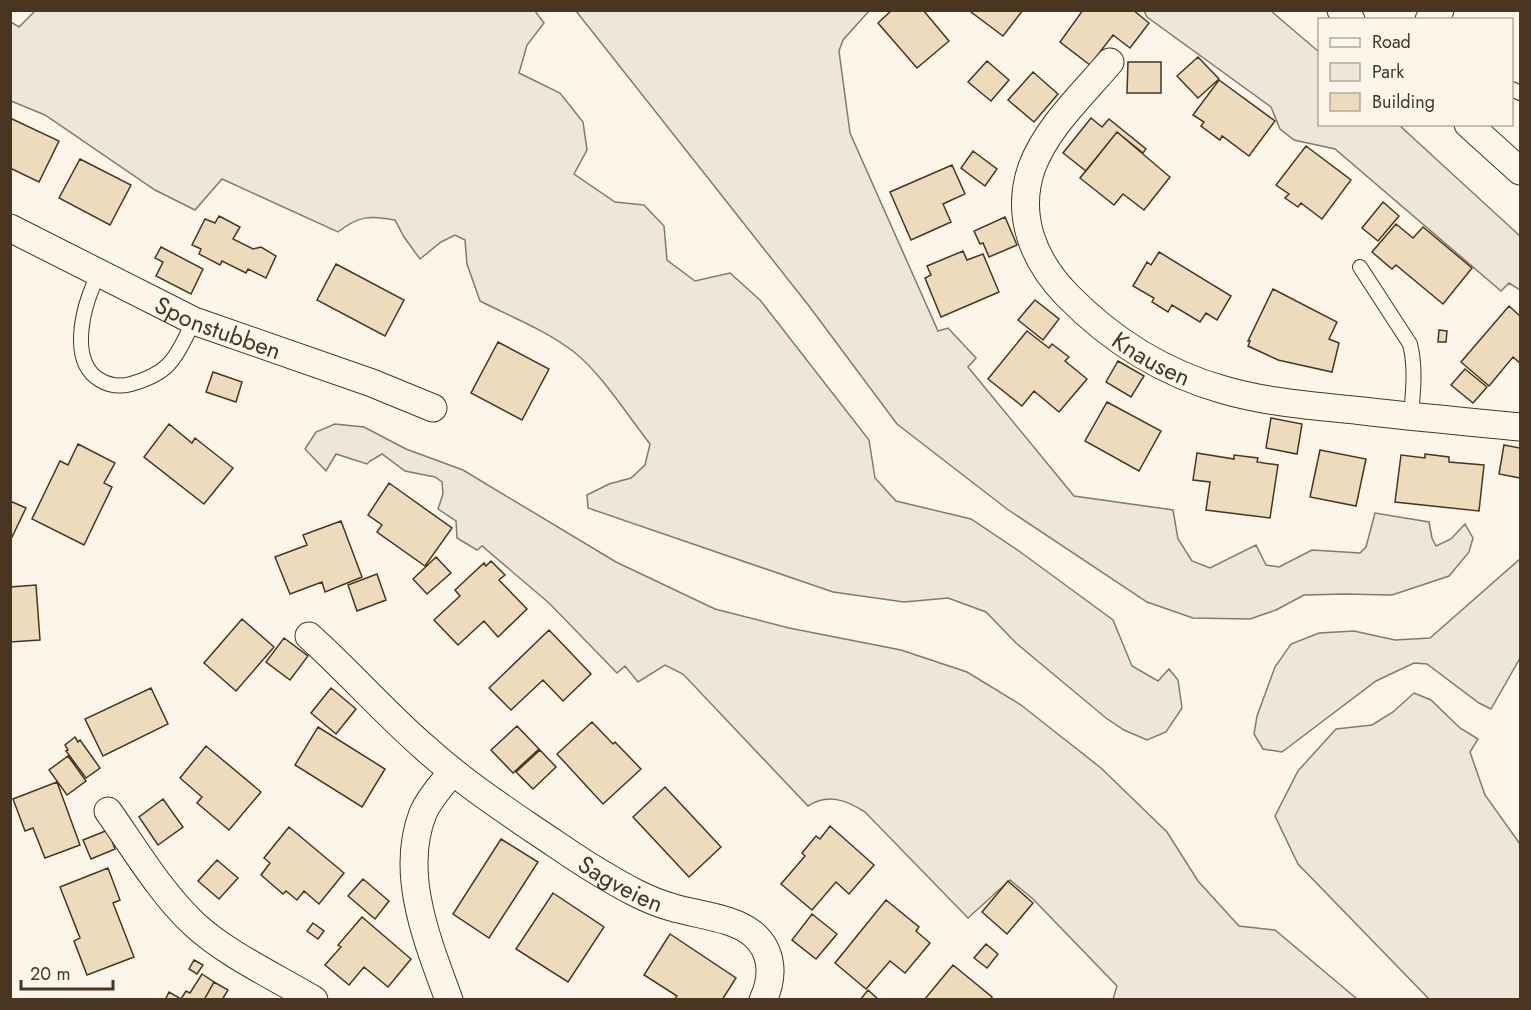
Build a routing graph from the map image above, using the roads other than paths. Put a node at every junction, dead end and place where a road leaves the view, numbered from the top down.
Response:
1 (1110, 62) dead end
2 (1470, 126) edge
3 (1521, 171) edge
4 (10, 228) edge
5 (1360, 267) dead end
6 (99, 274) junction
7 (194, 321) junction
8 (434, 408) dead end
9 (1411, 416) junction
10 (1521, 427) edge
11 (309, 636) dead end
12 (452, 772) junction
13 (108, 811) dead end
14 (773, 996) edge
15 (314, 999) edge
16 (449, 999) edge

1 - 9 street, Knausen
2 - 3 street
4 - 6 street, Sponstubben
5 - 9 lane
6 - 7 street, Sponstubben
6 - 7 lane
7 - 8 street, Sponstubben
9 - 10 street, Knausen
11 - 12 street, Sagveien
12 - 14 street, Sagveien
12 - 16 street
13 - 15 street

